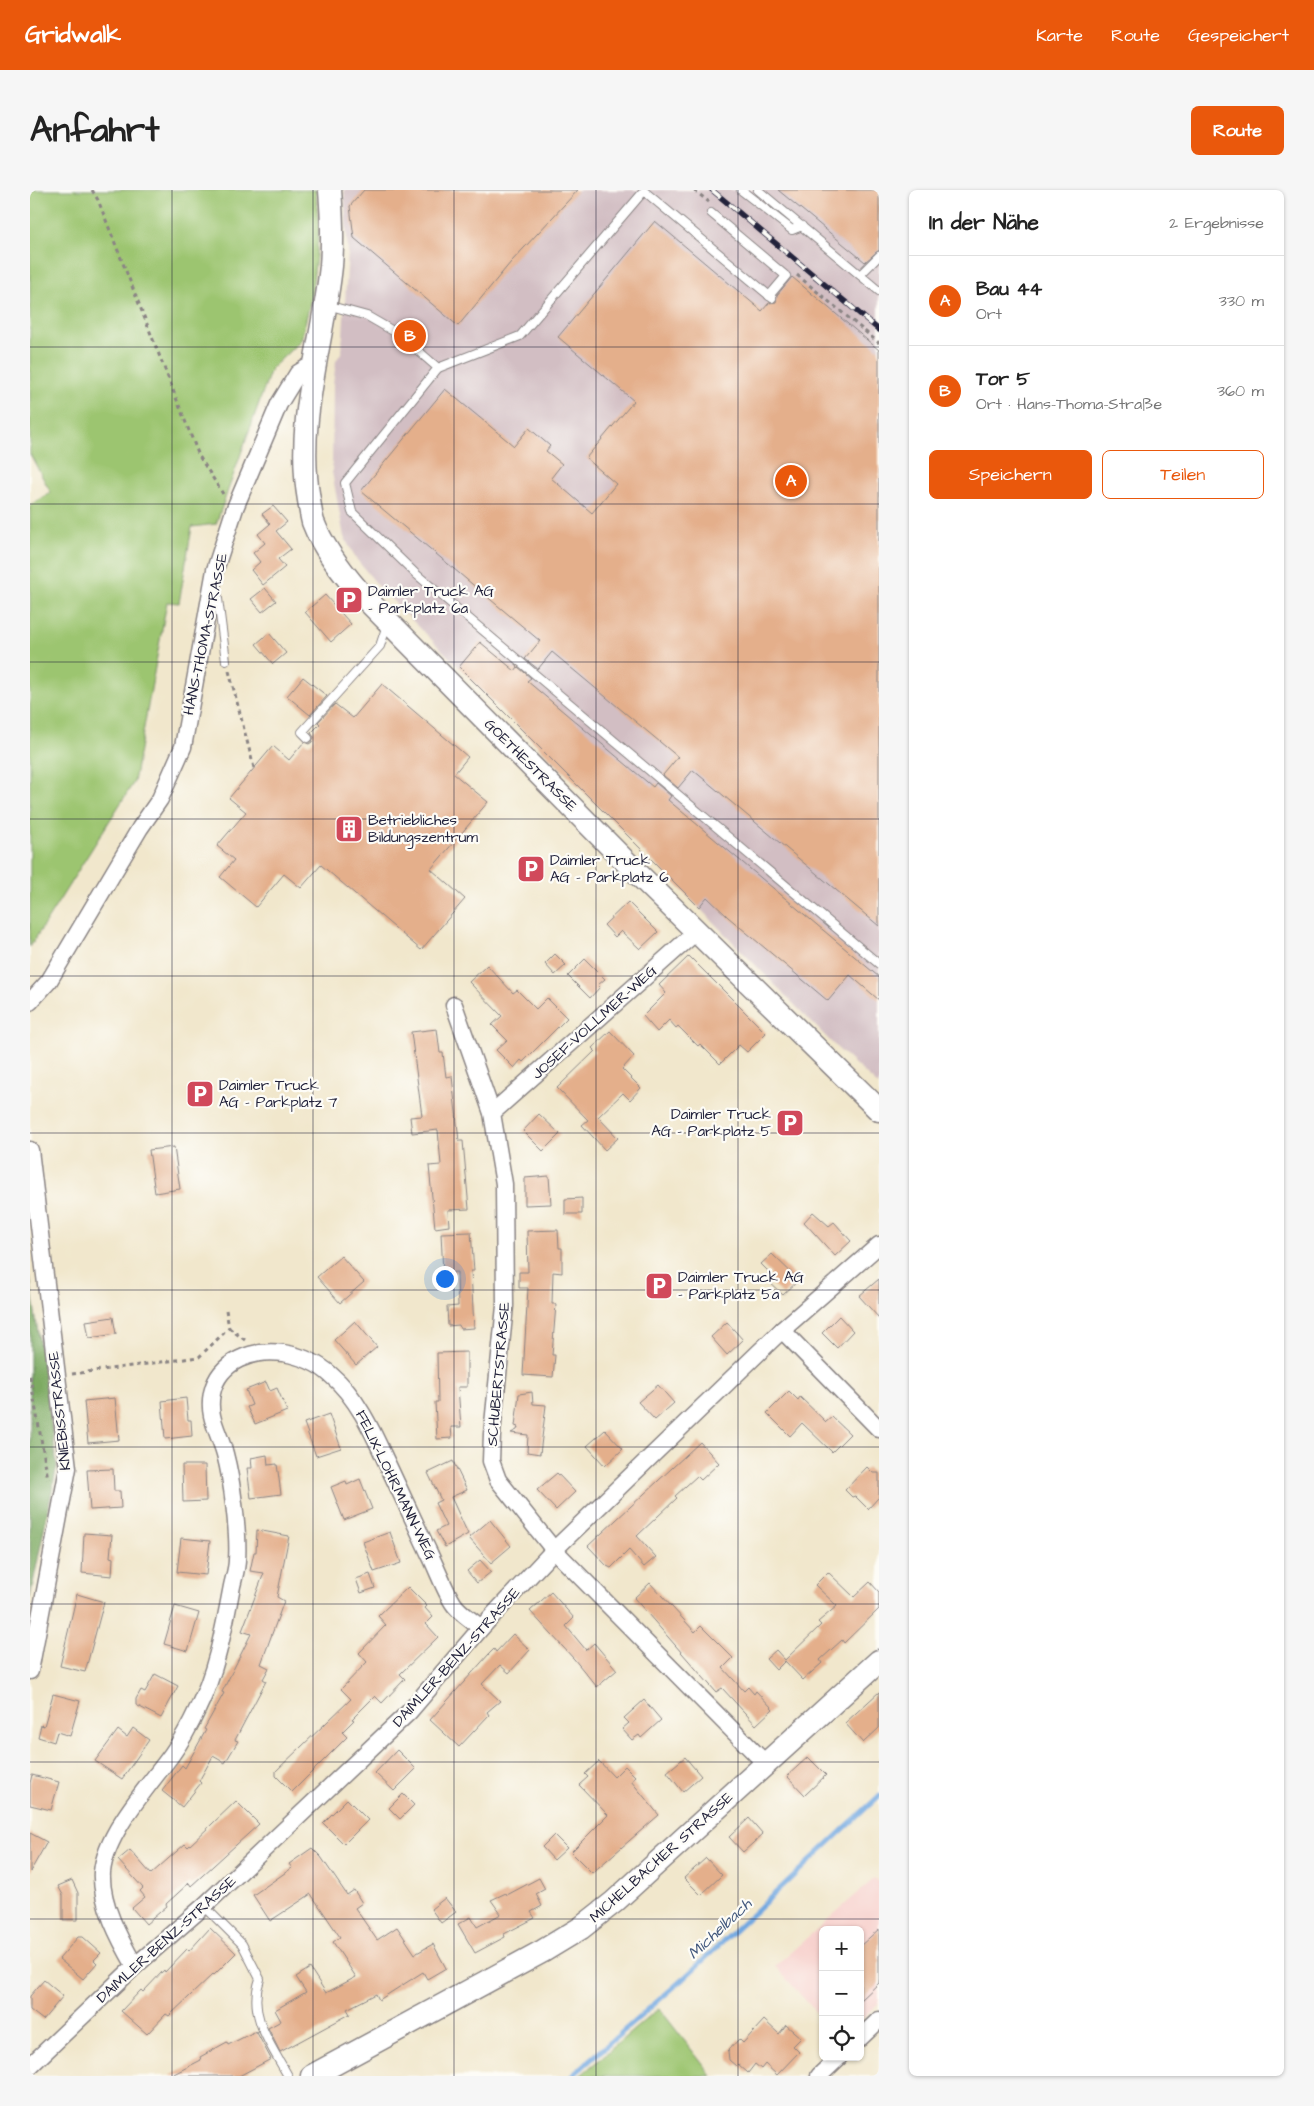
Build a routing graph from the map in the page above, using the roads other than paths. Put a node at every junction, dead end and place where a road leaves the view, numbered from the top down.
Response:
1 (330, 190) edge
2 (742, 190) edge
3 (758, 190) edge
4 (643, 191) edge
5 (711, 214) dead end
6 (802, 226) junction
7 (879, 256) edge
8 (860, 275) junction
9 (879, 290) edge
10 (325, 305) junction
11 (316, 362) junction
12 (438, 368) junction
13 (216, 570) junction
14 (389, 620) junction
15 (226, 661) road end
16 (308, 738) dead end
17 (697, 931) junction
18 (879, 964) edge
19 (30, 1002) edge
20 (454, 1005) dead end
21 (879, 1110) edge
22 (492, 1113) junction
23 (30, 1150) edge
24 (879, 1245) edge
25 (782, 1330) junction
26 (879, 1429) edge
27 (554, 1550) junction
28 (481, 1628) junction
29 (879, 1661) edge
30 (30, 1671) edge
31 (766, 1763) junction
32 (204, 1906) junction
33 (135, 1966) junction
34 (879, 2020) edge
35 (864, 2034) edge
36 (835, 2061) edge
37 (30, 2066) edge
38 (288, 2076) edge
39 (312, 2076) edge
40 (819, 2076) edge

1 - 10 street
2 - 6 lane
3 - 6 lane
4 - 5 lane
4 - 12 lane
6 - 8 lane
7 - 8 lane
8 - 9 lane
10 - 11 street
10 - 12 lane
11 - 13 street, HANS-THOMA-STRASSE
11 - 14 street, GOETHESTRASSE
12 - 18 lane
13 - 15 lane
13 - 19 street, HANS-THOMA-STRASSE
14 - 16 lane
14 - 17 street, GOETHESTRASSE
17 - 21 street, GOETHESTRASSE
17 - 22 street, JOSEF-VOLLMER-WEG
20 - 22 street, SCHUBERTSTRASSE
22 - 27 street, SCHUBERTSTRASSE
23 - 30 street, KNIEBISSTRASSE
24 - 25 street, DAIMLER-BENZ-STRASSE
25 - 26 street
25 - 27 street, DAIMLER-BENZ-STRASSE
27 - 28 street, DAIMLER-BENZ-STRASSE
27 - 31 street, SCHUBERTSTRASSE
28 - 32 street, DAIMLER-BENZ-STRASSE
28 - 33 street, FELIX-LOHRMANN-WEG
29 - 31 street, MICHELBACHER STRASSE
31 - 39 street, MICHELBACHER STRASSE
32 - 33 street, DAIMLER-BENZ-STRASSE
32 - 38 lane
33 - 37 street, DAIMLER-BENZ-STRASSE
34 - 35 street
36 - 40 street

